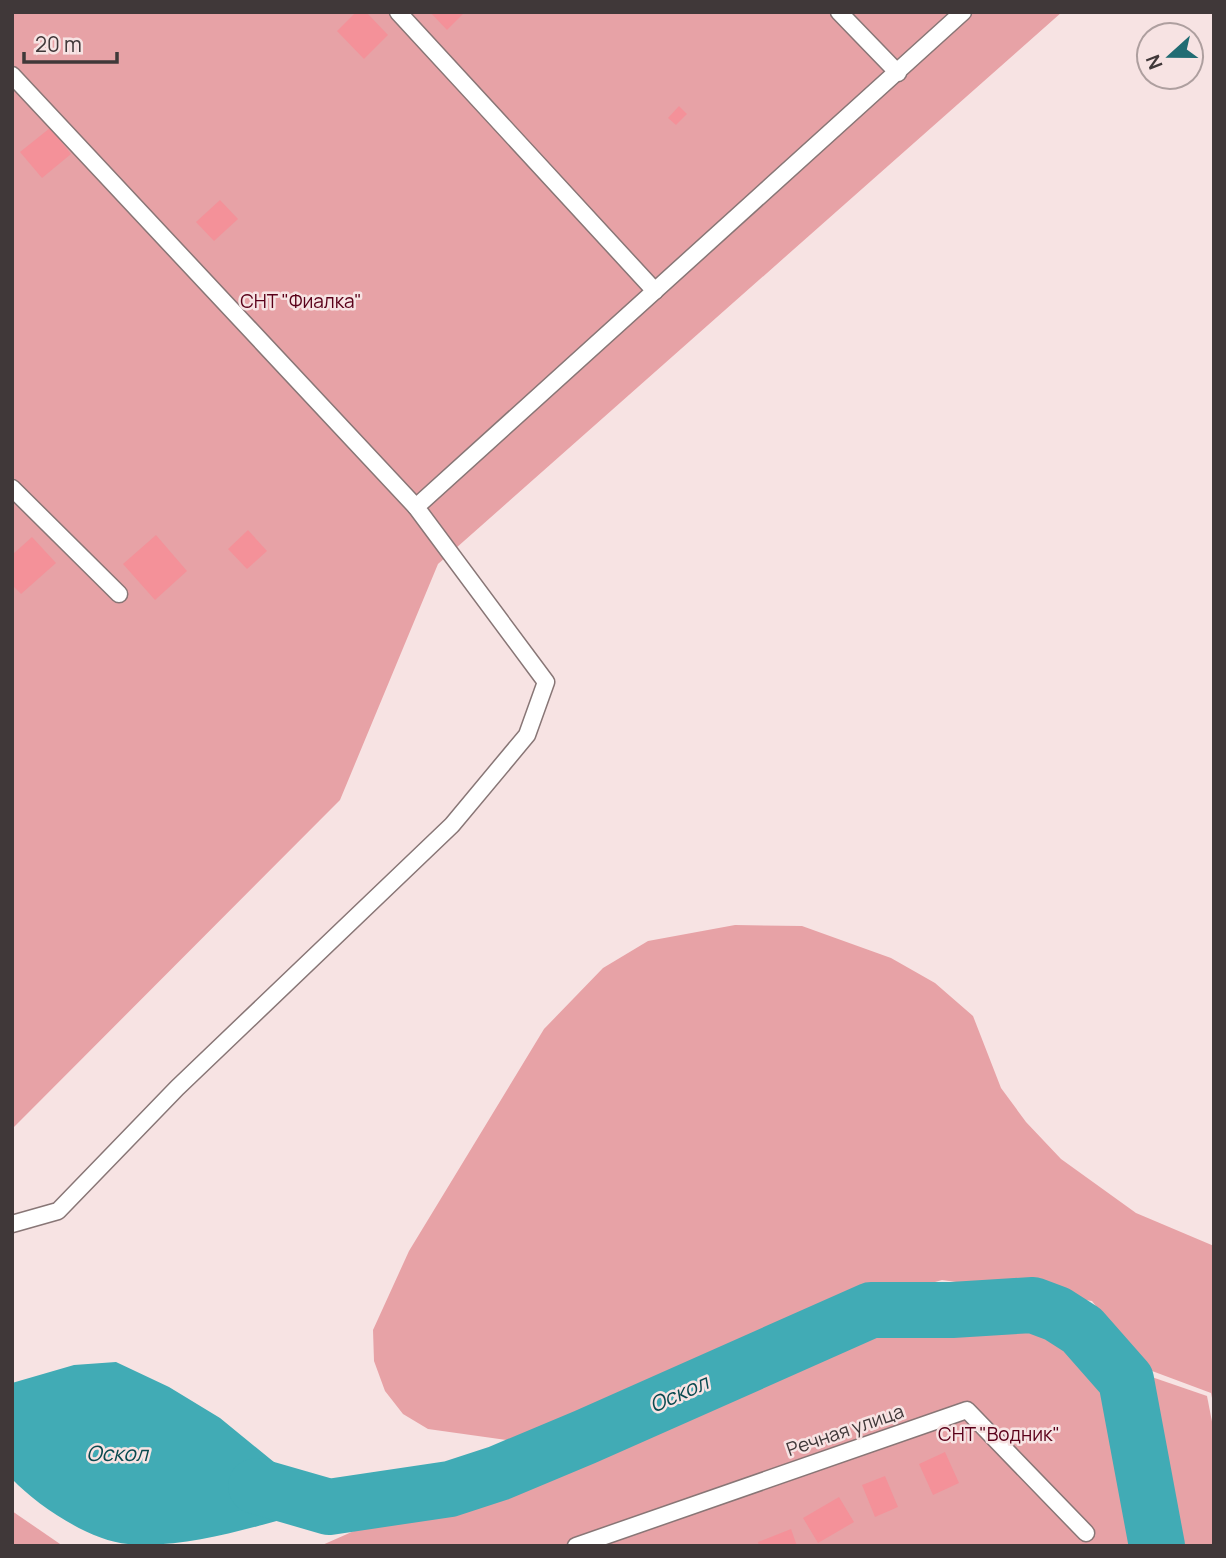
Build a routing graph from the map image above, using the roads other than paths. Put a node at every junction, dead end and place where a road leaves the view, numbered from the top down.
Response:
1 (398, 12) edge
2 (839, 12) edge
3 (963, 12) edge
4 (898, 73) junction
5 (12, 75) edge
6 (655, 292) junction
7 (12, 488) edge
8 (416, 507) junction
9 (119, 594) dead end
10 (12, 1224) edge
11 (1086, 1534) dead end
12 (576, 1546) edge

1 - 6 lane
2 - 4 lane
3 - 4 lane
4 - 6 lane
5 - 8 lane
6 - 8 lane
7 - 9 lane
8 - 10 lane
11 - 12 lane, Речная улица

